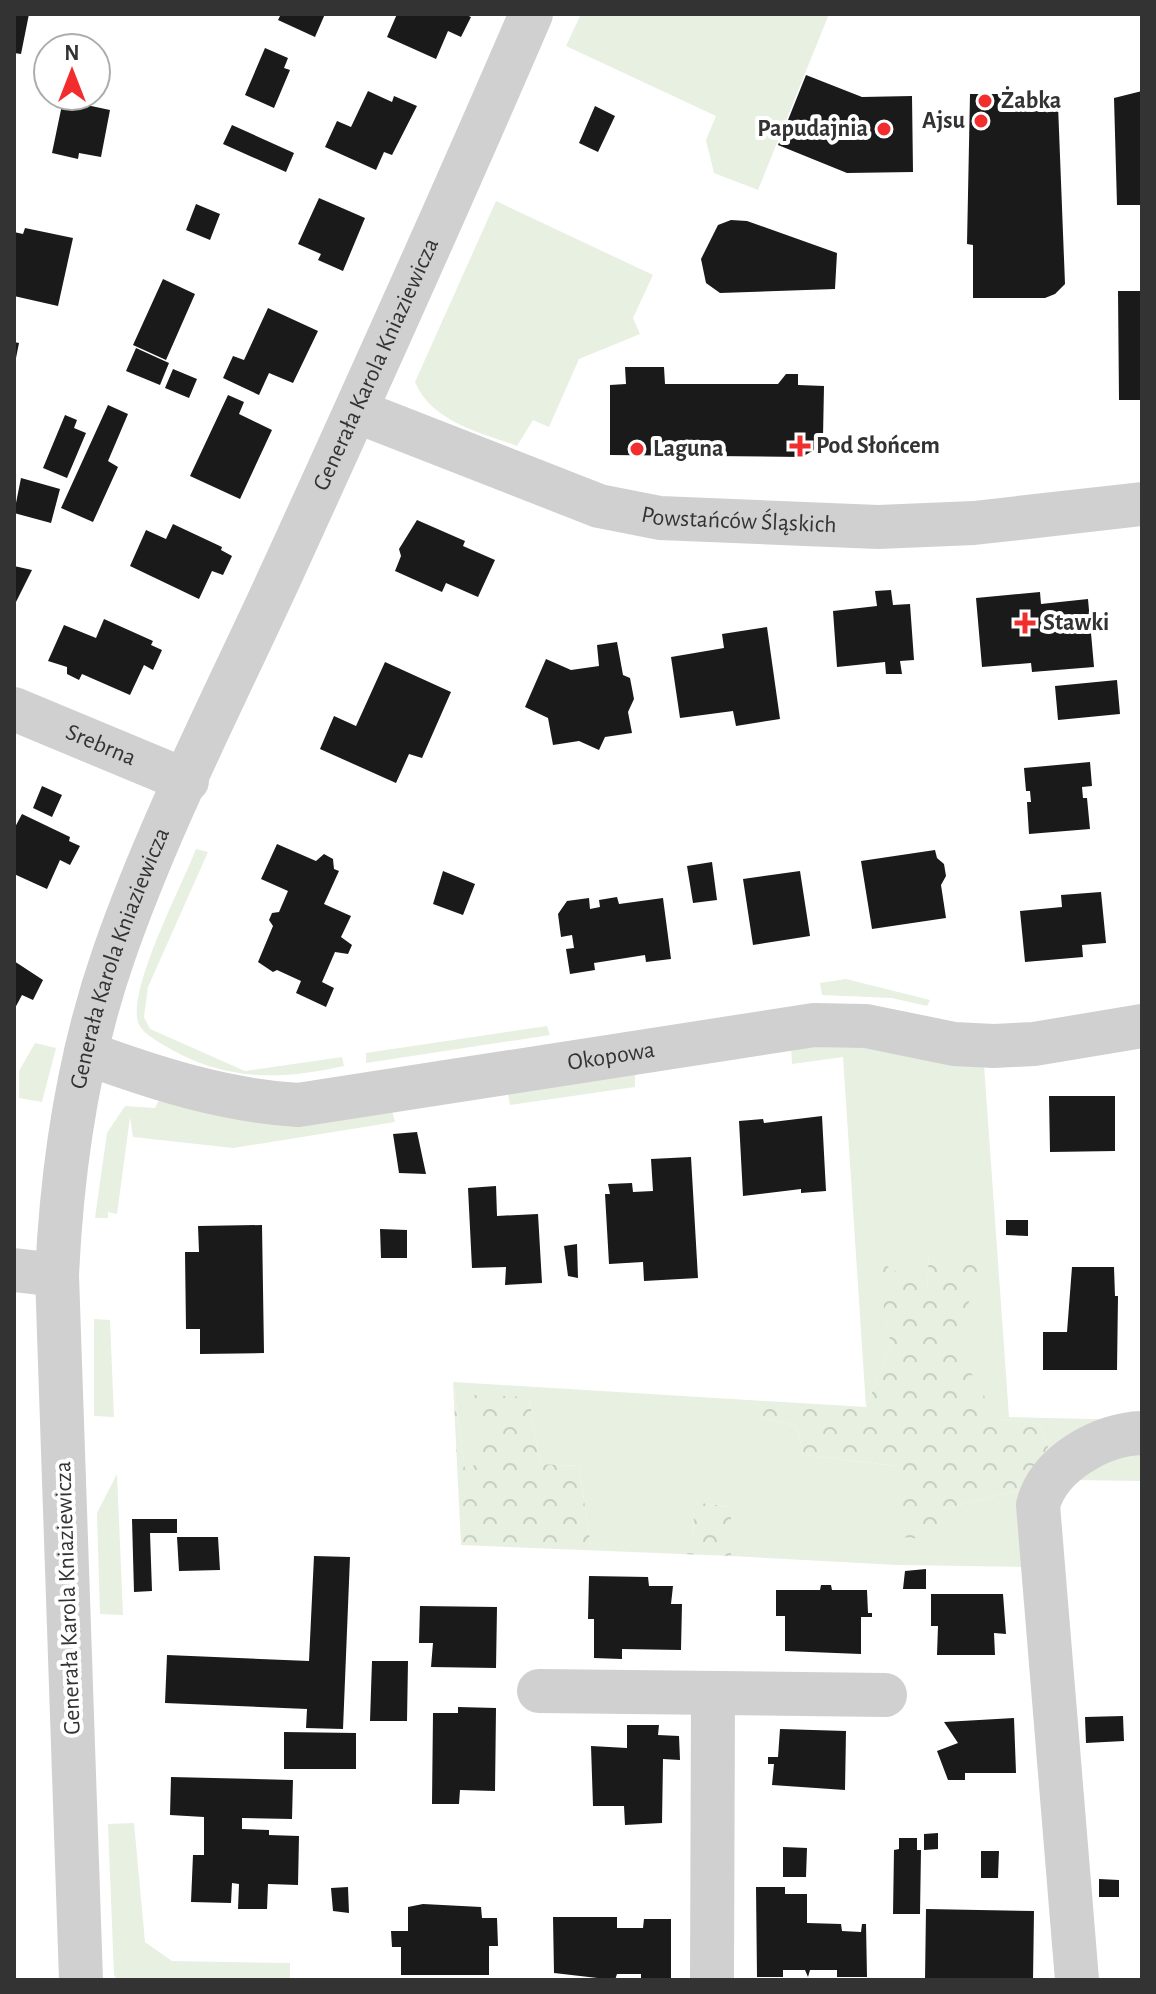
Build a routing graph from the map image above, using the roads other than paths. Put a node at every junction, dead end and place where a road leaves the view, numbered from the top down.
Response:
1 (531, 14) edge
2 (356, 411) junction
3 (1142, 504) edge
4 (14, 709) edge
5 (187, 781) junction
6 (1142, 1026) edge
7 (86, 1053) junction
8 (14, 1270) edge
9 (57, 1275) junction
10 (1142, 1433) edge
11 (539, 1691) dead end
12 (713, 1694) junction
13 (885, 1695) dead end
14 (81, 1980) edge
15 (712, 1980) edge
16 (1077, 1980) edge

1 - 2 street, Generała Karola Kniaziewicza
2 - 3 street, Powstańców Śląskich
2 - 5 street, Generała Karola Kniaziewicza
4 - 5 street, Srebrna
5 - 7 street, Generała Karola Kniaziewicza
6 - 7 street, Okopowa
7 - 9 street, Generała Karola Kniaziewicza
8 - 9 street
9 - 14 street, Generała Karola Kniaziewicza
10 - 16 street
11 - 12 street
12 - 13 street
12 - 15 street

